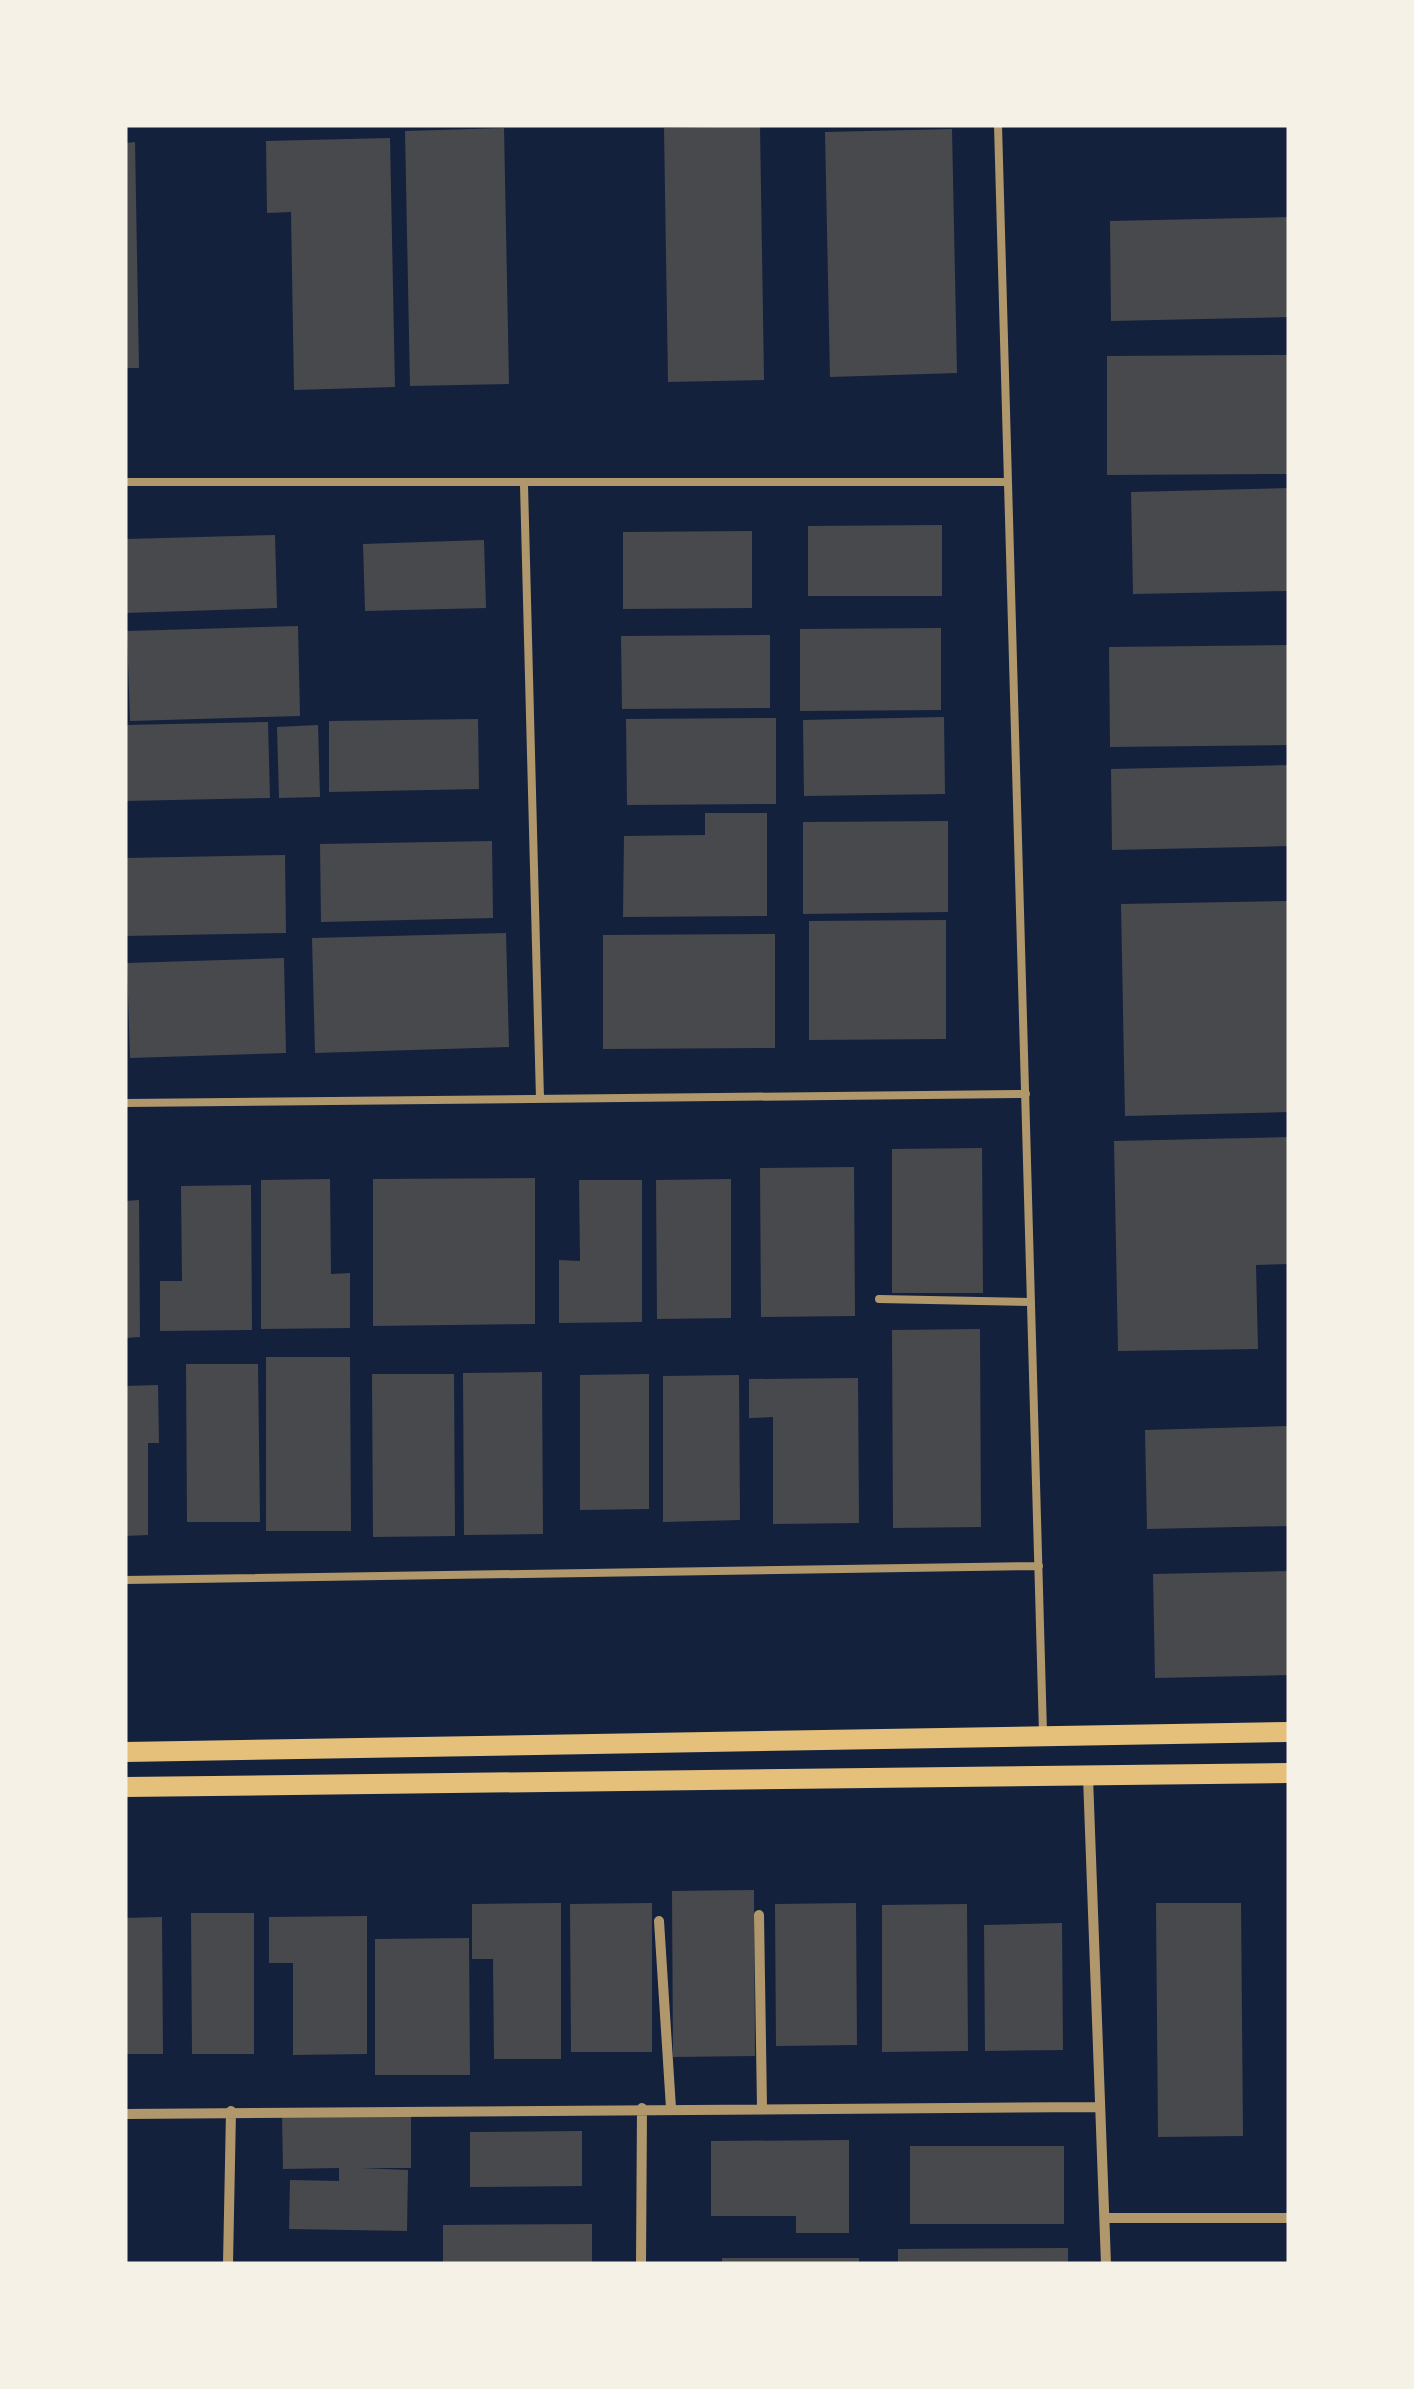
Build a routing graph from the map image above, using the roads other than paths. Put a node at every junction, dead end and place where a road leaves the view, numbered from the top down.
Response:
1 (998, 125) edge
2 (125, 482) edge
3 (1008, 482) junction
4 (524, 485) junction
5 (1026, 1094) junction
6 (540, 1099) junction
7 (125, 1103) edge
8 (879, 1299) dead end
9 (1031, 1302) junction
10 (1039, 1566) junction
11 (125, 1580) edge
12 (1289, 1732) edge
13 (1043, 1738) junction
14 (125, 1752) edge
15 (1289, 1773) edge
16 (1088, 1778) junction
17 (125, 1787) edge
18 (759, 1915) dead end
19 (659, 1921) dead end
20 (1097, 2107) junction
21 (642, 2108) junction
22 (671, 2108) junction
23 (762, 2108) junction
24 (231, 2112) junction
25 (125, 2114) edge
26 (1105, 2218) junction
27 (1289, 2218) edge
28 (228, 2264) edge
29 (641, 2264) edge
30 (1106, 2264) edge

1 - 3 lane
2 - 4 lane
3 - 4 lane
3 - 5 lane
4 - 6 lane
5 - 6 lane
5 - 9 lane
6 - 7 lane
8 - 9 lane
9 - 10 lane
10 - 11 lane
10 - 13 lane
12 - 13 main road
13 - 14 main road
15 - 16 main road
16 - 17 main road
16 - 20 street
18 - 23 street
19 - 22 street
20 - 23 street
20 - 26 street
21 - 22 street
21 - 24 street
21 - 29 street
22 - 23 street
24 - 25 street
24 - 28 street
26 - 27 street
26 - 30 street

